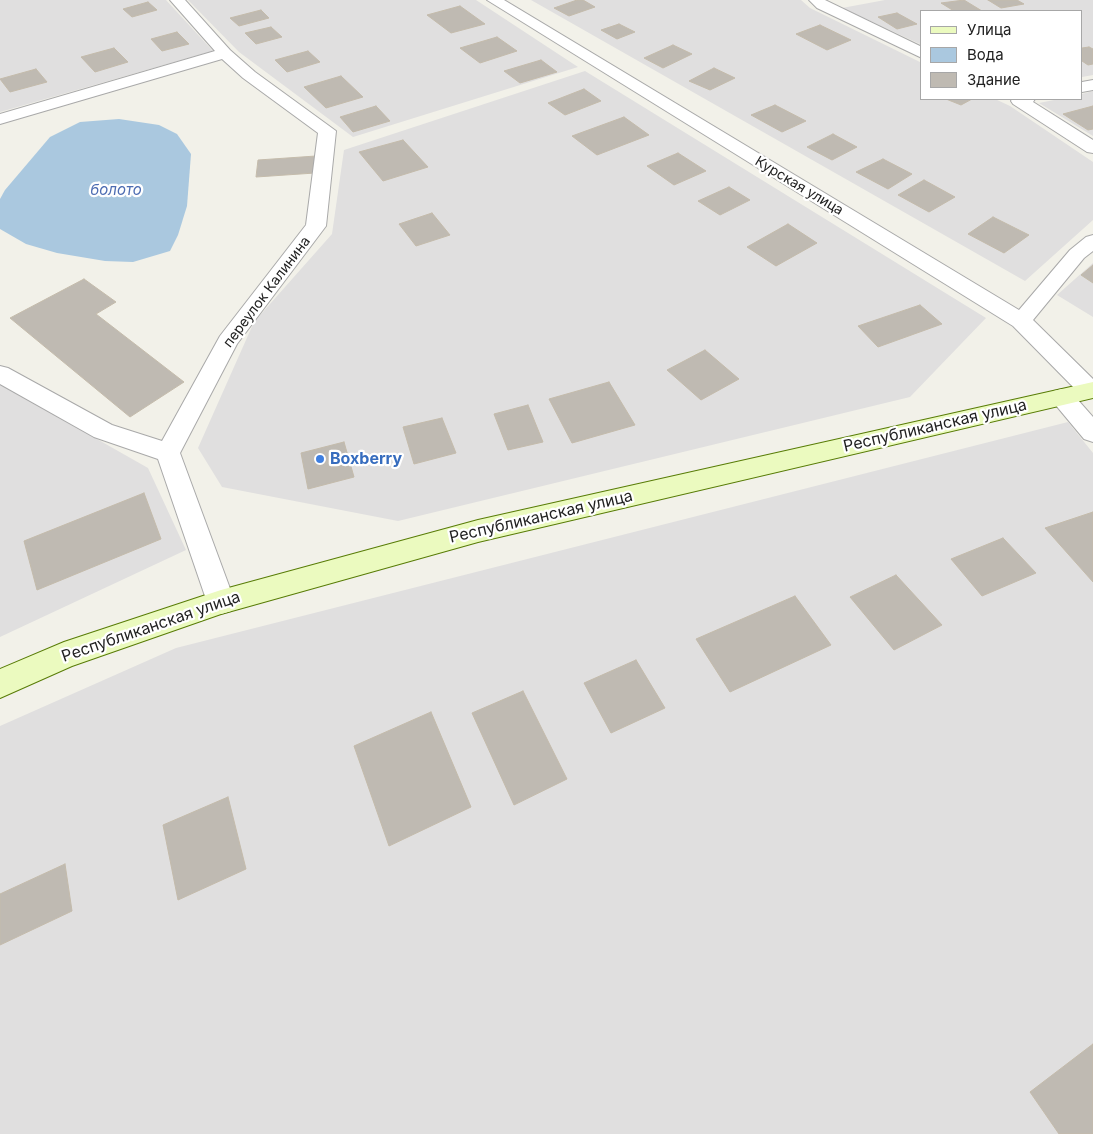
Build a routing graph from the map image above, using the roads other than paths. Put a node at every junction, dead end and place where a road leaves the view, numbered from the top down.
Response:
1 (177, 0) edge
2 (494, 0) edge
3 (849, 0) edge
4 (819, 2) edge
5 (225, 53) junction
6 (920, 53) edge
7 (1021, 100) edge
8 (0, 119) edge
9 (1093, 148) edge
10 (1093, 241) edge
11 (1021, 321) junction
12 (0, 374) edge
13 (1092, 390) edge
14 (1062, 397) junction
15 (1093, 433) edge
16 (168, 453) junction
17 (221, 602) junction
18 (0, 684) edge

1 - 5 street, переулок Калинина
2 - 11 street, Курская улица
3 - 4 street
4 - 6 street
5 - 8 street
5 - 16 street, переулок Калинина
7 - 9 street
10 - 11 street
11 - 13 street, Курская улица
12 - 16 street
13 - 14 street, Республиканская улица
14 - 15 street
14 - 17 street, Республиканская улица
16 - 17 street
17 - 18 street, Республиканская улица

